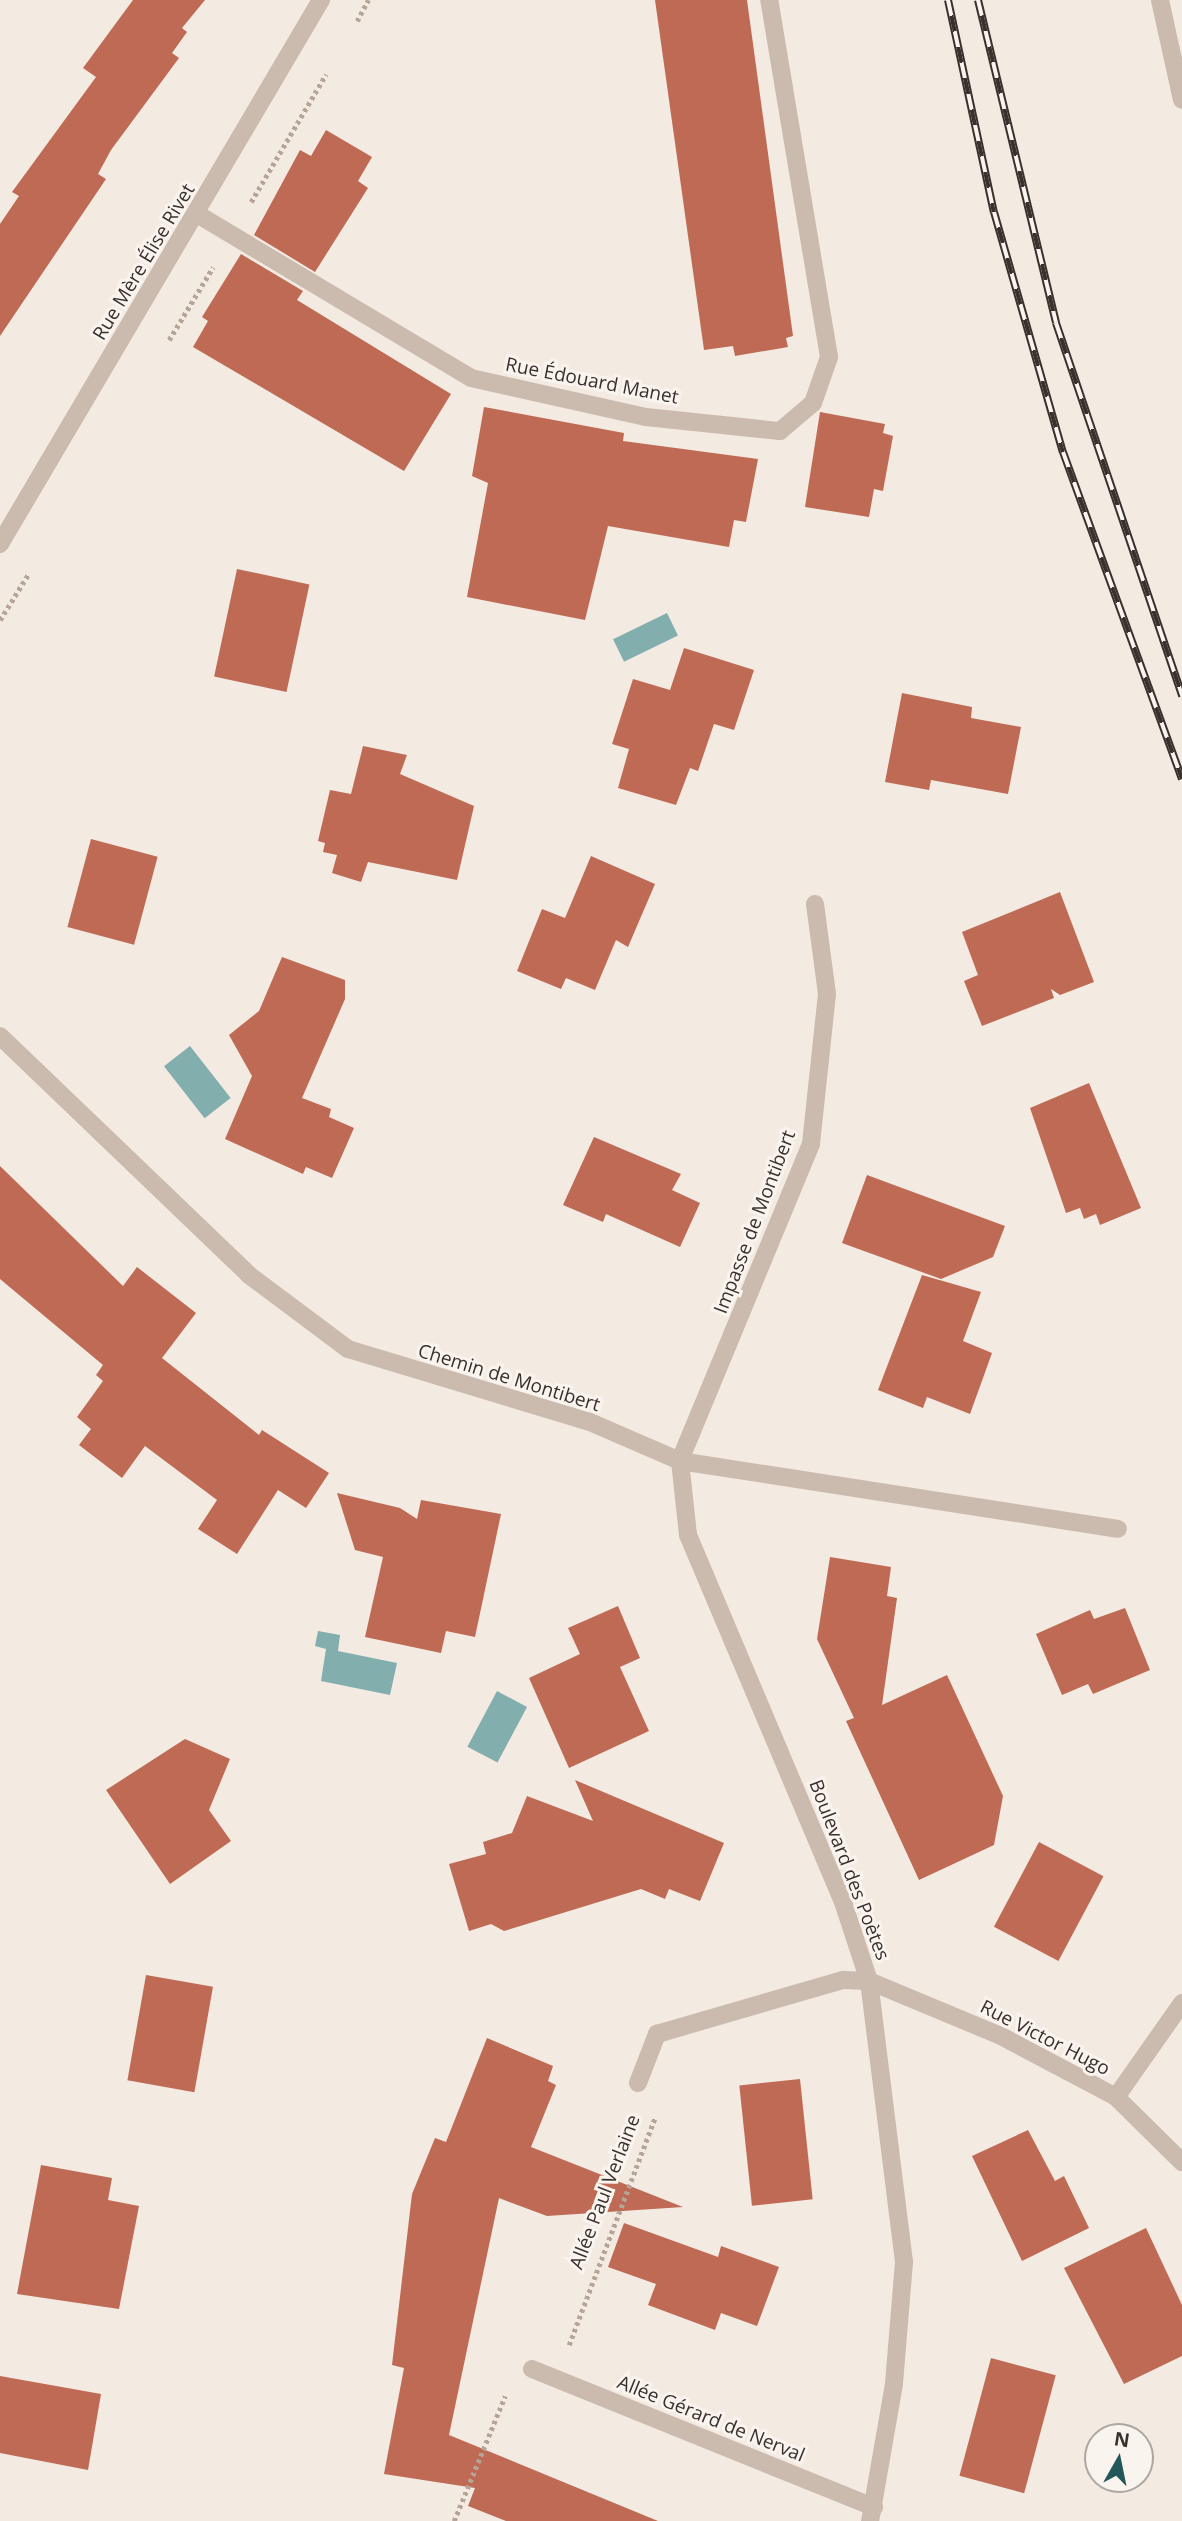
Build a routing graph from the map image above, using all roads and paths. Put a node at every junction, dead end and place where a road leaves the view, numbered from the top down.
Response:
1 (321, 0) edge
2 (769, 0) edge
3 (1160, 0) edge
4 (1182, 100) edge
5 (197, 214) junction
6 (0, 544) edge
7 (815, 904) dead end
8 (0, 1036) edge
9 (680, 1461) junction
10 (1118, 1529) dead end
11 (869, 1981) junction
12 (1182, 2003) edge
13 (638, 2083) joint
14 (1116, 2097) junction
15 (1182, 2162) edge
16 (532, 2369) joint
17 (556, 2379) junction
18 (872, 2514) edge
19 (454, 2521) edge

1 - 5 street, Rue Mère Élise Rivet
2 - 5 street, Rue Édouard Manet
3 - 4 street
5 - 6 street, Rue Mère Élise Rivet
7 - 9 street, Impasse de Montibert
8 - 9 street, Chemin de Montibert
9 - 10 street, Chemin de Montibert
9 - 11 street, Boulevard des Poètes
11 - 13 street
11 - 14 street, Rue Victor Hugo
11 - 18 street, Boulevard des Poètes
12 - 14 street
13 - 17 path, Allée Paul Verlaine
14 - 15 street, Rue Victor Hugo
16 - 17 street, Allée Gérard de Nerval
16 - 19 path
17 - 18 street, Allée Gérard de Nerval

